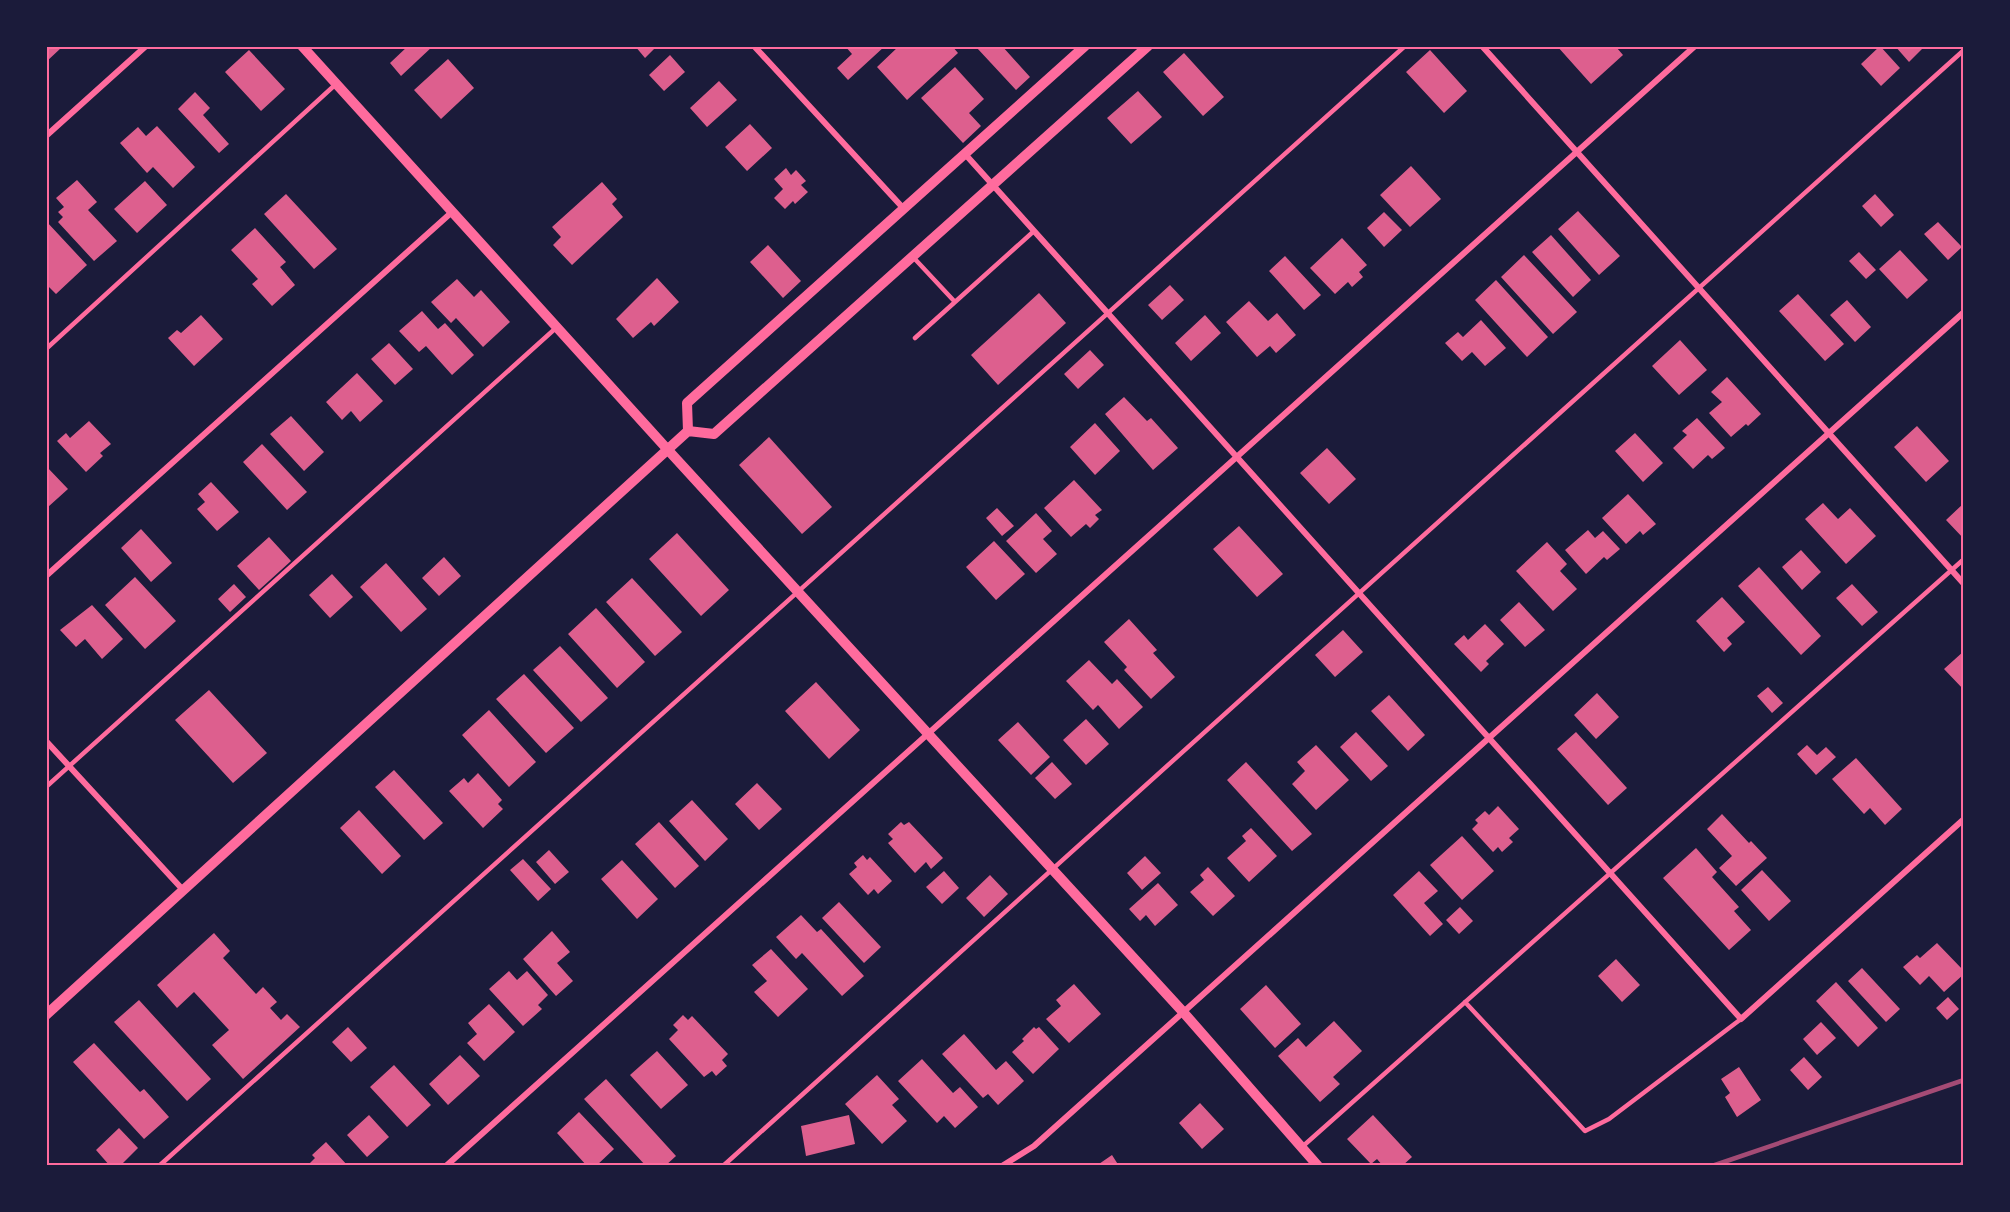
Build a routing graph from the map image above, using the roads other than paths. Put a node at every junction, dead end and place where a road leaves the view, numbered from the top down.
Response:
1 (146, 46) edge
2 (302, 46) edge
3 (754, 46) edge
4 (1085, 46) edge
5 (1148, 46) edge
6 (1405, 46) edge
7 (1482, 46) edge
8 (1695, 46) edge
9 (1964, 50) edge
10 (336, 84) junction
11 (46, 136) edge
12 (1577, 153) junction
13 (965, 154) junction
14 (993, 185) junction
15 (904, 209) junction
16 (453, 212) junction
17 (1034, 231) junction
18 (913, 257) junction
19 (1699, 289) junction
20 (955, 302) junction
21 (1964, 312) edge
22 (1107, 313) junction
23 (557, 327) junction
24 (915, 338) dead end
25 (46, 349) edge
26 (688, 431) junction
27 (1829, 433) junction
28 (668, 450) junction
29 (1237, 458) junction
30 (1964, 559) edge
31 (1951, 570) junction
32 (46, 576) edge
33 (1964, 584) edge
34 (798, 590) junction
35 (1359, 594) junction
36 (929, 734) junction
37 (1489, 739) junction
38 (46, 741) edge
39 (70, 766) junction
40 (46, 787) edge
41 (1964, 819) edge
42 (1051, 868) junction
43 (1609, 873) junction
44 (184, 892) junction
45 (1465, 1002) junction
46 (1184, 1013) junction
47 (46, 1016) edge
48 (1741, 1019) junction
49 (1302, 1147) junction
50 (159, 1166) edge
51 (446, 1166) edge
52 (723, 1166) edge
53 (1002, 1166) edge
54 (1318, 1166) edge

1 - 11 street
2 - 10 street
3 - 15 street
4 - 13 street
5 - 14 street
6 - 22 lane
7 - 12 street
8 - 12 street
9 - 19 lane
10 - 16 street
10 - 25 lane
12 - 19 street
12 - 29 street
13 - 14 street
13 - 15 street
14 - 17 street
14 - 18 street
15 - 26 street
16 - 23 street
16 - 32 street
17 - 20 lane
17 - 22 street
18 - 20 lane
18 - 26 street
19 - 27 street
19 - 35 lane
20 - 24 lane
21 - 27 street
22 - 29 street
22 - 34 lane
23 - 28 street
23 - 39 lane
26 - 28 street
27 - 31 street
27 - 37 street
28 - 34 street
28 - 44 street
29 - 35 street
29 - 36 street
30 - 31 lane
31 - 33 street
31 - 43 lane
34 - 36 street
34 - 50 lane
35 - 37 street
35 - 42 lane
36 - 42 street
36 - 51 street
37 - 43 street
37 - 46 street
38 - 39 street
39 - 40 lane
39 - 44 street
41 - 48 street
42 - 46 street
42 - 52 lane
43 - 45 lane
43 - 48 street
44 - 47 street
45 - 48 lane
45 - 49 lane
46 - 49 street
46 - 53 street
49 - 54 street

